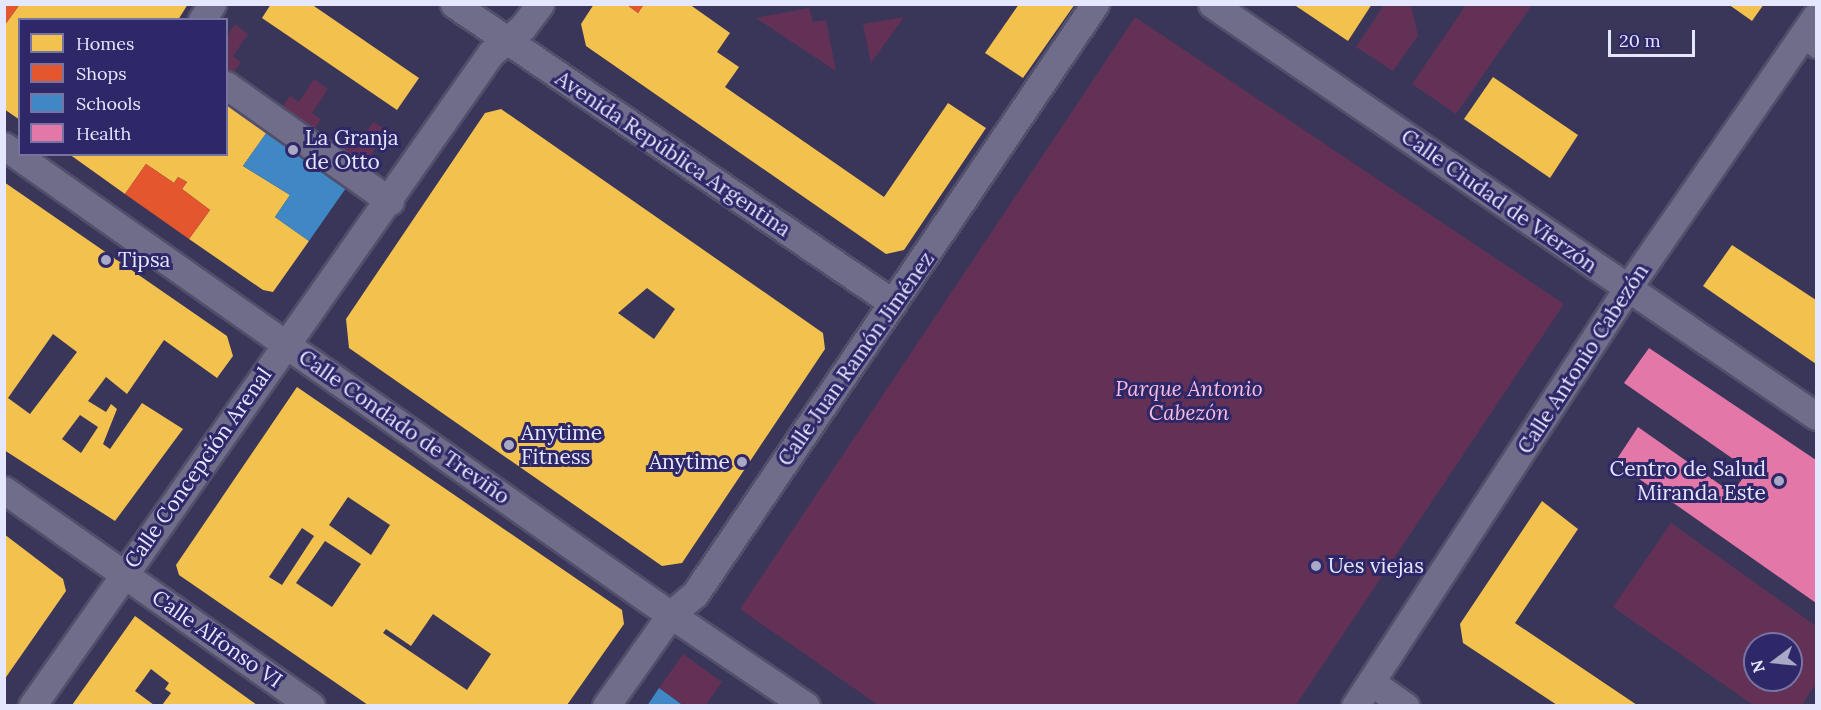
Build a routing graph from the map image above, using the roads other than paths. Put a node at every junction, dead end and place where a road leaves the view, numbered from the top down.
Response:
1 (212, 4) edge
2 (454, 4) edge
3 (540, 4) edge
4 (1095, 4) edge
5 (1212, 4) edge
6 (1816, 16) edge
7 (203, 18) edge
8 (505, 40) junction
9 (1808, 45) edge
10 (228, 86) edge
11 (4, 146) edge
12 (18, 156) edge
13 (18, 156) edge
14 (390, 201) junction
15 (1627, 289) junction
16 (892, 303) junction
17 (287, 344) junction
18 (1816, 416) edge
19 (4, 490) edge
20 (125, 573) junction
21 (671, 614) junction
22 (1371, 682) junction
23 (32, 705) edge
24 (311, 705) edge
25 (606, 705) edge
26 (806, 705) edge
27 (1354, 705) edge
28 (1405, 705) edge

1 - 7 street
2 - 8 street, Avenida República Argentina
3 - 8 street, Calle Concepción Arenal
4 - 16 street, Calle Juan Ramón Jiménez
5 - 15 street, Calle Ciudad de Vierzón
6 - 9 street, Calle Antonio Cabezón
8 - 14 street, Calle Concepción Arenal
8 - 16 street, Avenida República Argentina
9 - 15 street, Calle Antonio Cabezón
10 - 14 street
11 - 13 street, Calle Condado de Treviño
12 - 17 street, Calle Condado de Treviño
14 - 17 street, Calle Concepción Arenal
15 - 18 street, Calle Ciudad de Vierzón
15 - 22 street, Calle Antonio Cabezón
16 - 21 street, Calle Juan Ramón Jiménez
17 - 20 street, Calle Concepción Arenal
17 - 21 street, Calle Condado de Treviño
19 - 20 street, Calle Alfonso VI
20 - 23 street, Calle Concepción Arenal
20 - 24 street, Calle Alfonso VI
21 - 25 street, Calle Juan Ramón Jiménez
21 - 26 street, Calle Condado de Treviño
22 - 27 street, Calle Antonio Cabezón
22 - 28 street

